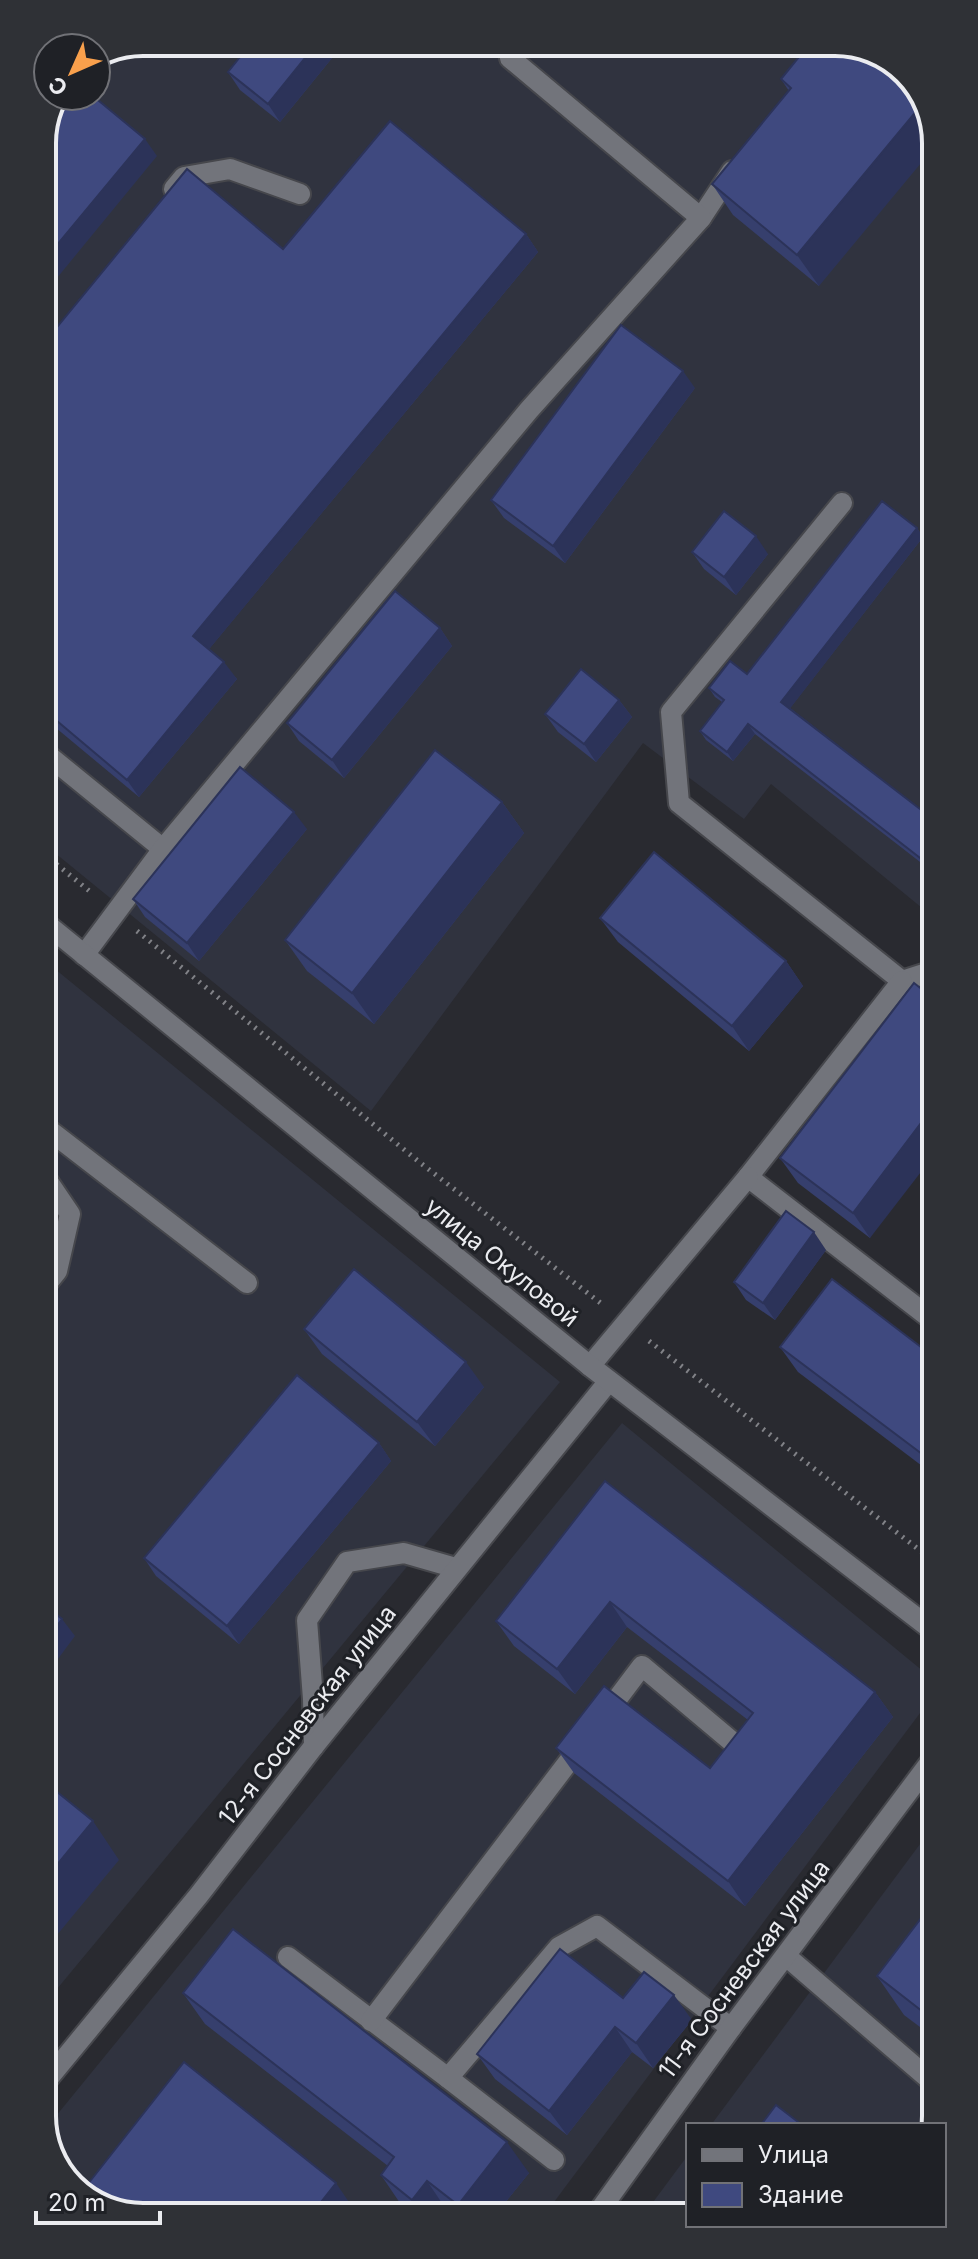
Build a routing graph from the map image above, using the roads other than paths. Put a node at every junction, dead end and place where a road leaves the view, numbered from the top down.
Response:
1 (510, 58) dead end
2 (741, 156) edge
3 (300, 194) dead end
4 (165, 200) edge
5 (701, 218) junction
6 (842, 503) dead end
7 (56, 762) edge
8 (163, 849) junction
9 (56, 932) edge
10 (84, 955) junction
11 (922, 975) edge
12 (902, 981) junction
13 (56, 1135) edge
14 (748, 1177) junction
15 (56, 1193) edge
16 (56, 1272) edge
17 (247, 1283) dead end
18 (922, 1312) edge
19 (590, 1366) junction
20 (609, 1381) junction
21 (456, 1568) junction
22 (922, 1622) edge
23 (736, 1745) edge
24 (314, 1746) junction
25 (922, 1773) edge
26 (786, 1956) junction
27 (288, 1957) dead end
28 (371, 2021) junction
29 (731, 2028) junction
30 (56, 2069) edge
31 (922, 2073) edge
32 (448, 2078) junction
33 (554, 2160) dead end
34 (605, 2203) edge

1 - 5 street
2 - 5 street
3 - 4 street
5 - 8 street
6 - 12 street
7 - 8 street
8 - 10 street
9 - 10 street, улица Окуловой
10 - 19 street, улица Окуловой
11 - 12 street
12 - 14 street
13 - 17 street
14 - 18 street
14 - 19 street
15 - 16 street
19 - 20 street, улица Окуловой
20 - 21 street, 12-я Сосневская улица
20 - 22 street, улица Окуловой
21 - 24 street, 12-я Сосневская улица
21 - 24 street
23 - 28 street
24 - 30 street, 12-я Сосневская улица
25 - 26 street, 11-я Сосневская улица
26 - 29 street, 11-я Сосневская улица
26 - 31 street
27 - 28 street
28 - 32 street
29 - 32 street
29 - 34 street, 11-я Сосневская улица
32 - 33 street

